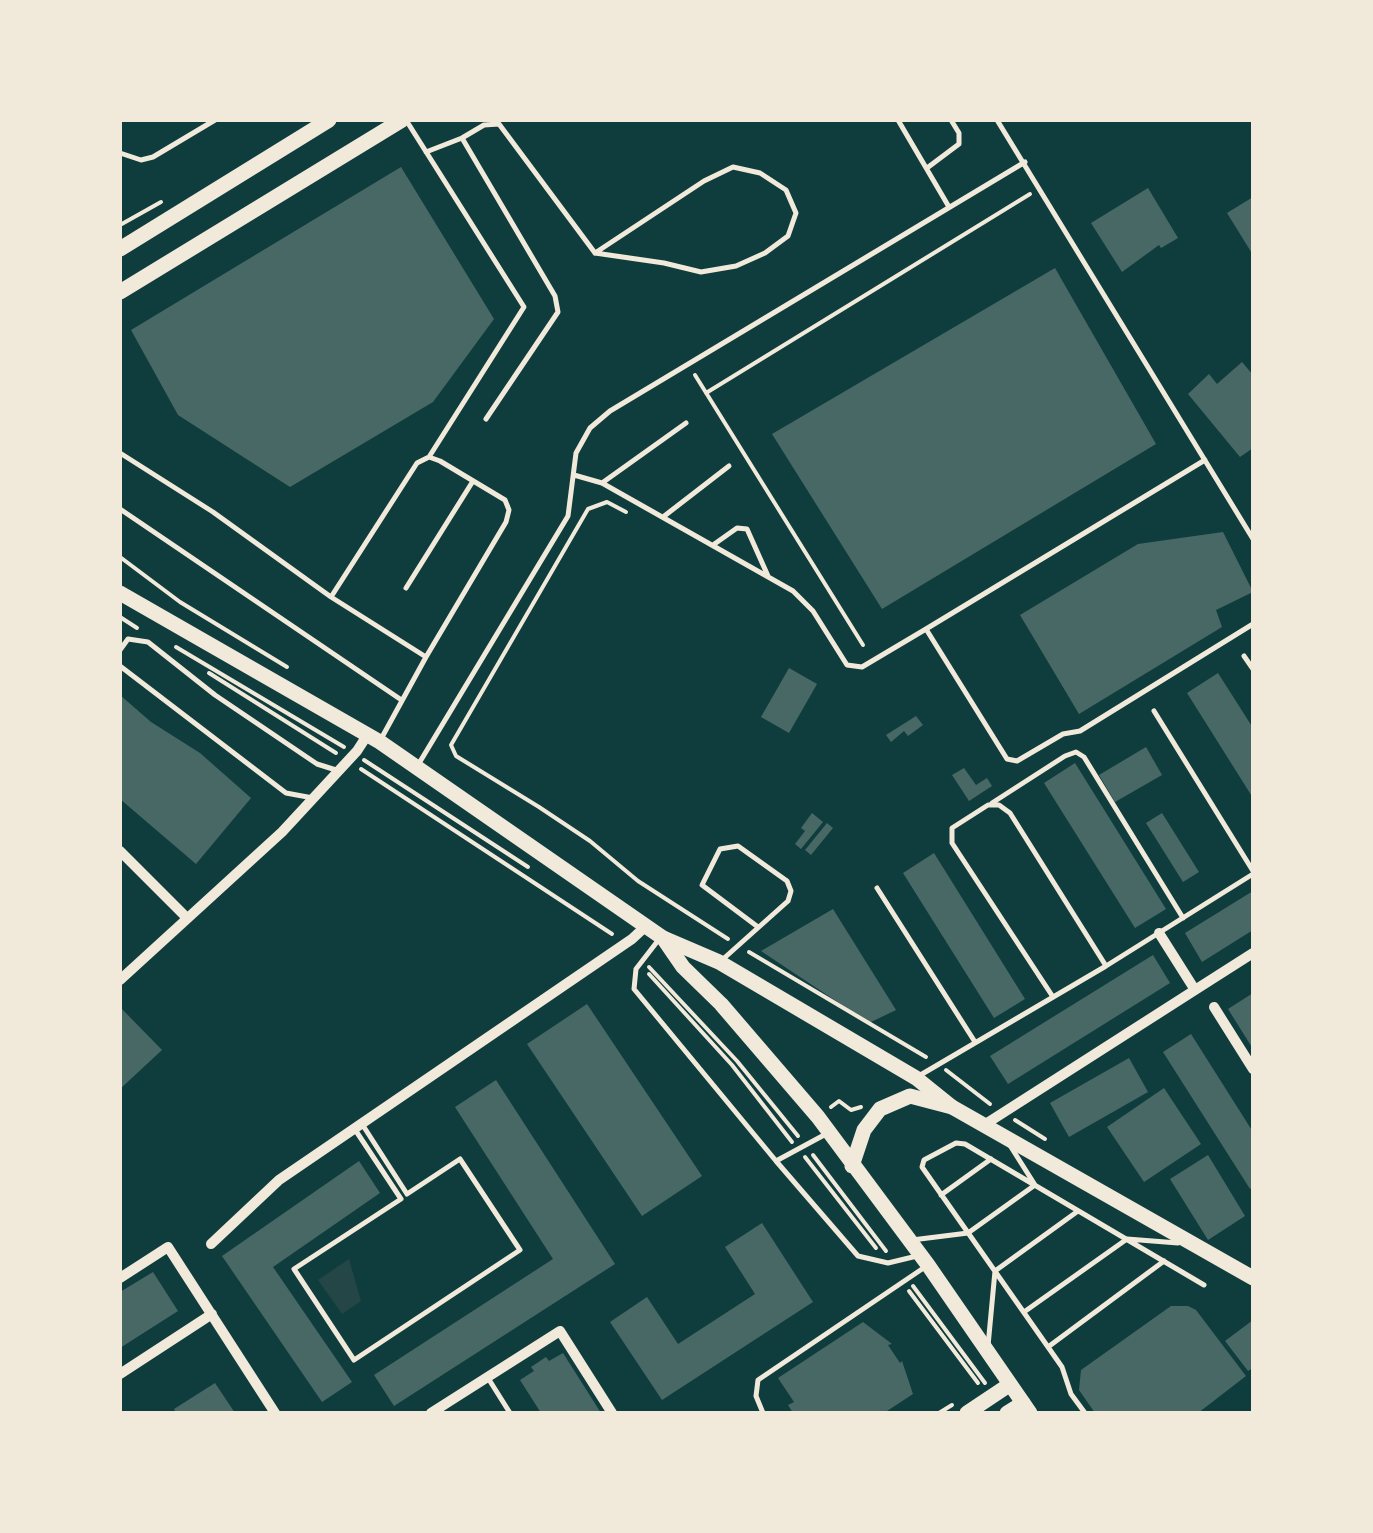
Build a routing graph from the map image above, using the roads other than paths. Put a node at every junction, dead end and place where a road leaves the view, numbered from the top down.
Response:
1 (215, 120) edge
2 (329, 120) edge
3 (404, 120) edge
4 (898, 120) edge
5 (951, 120) edge
6 (997, 120) edge
7 (462, 138) junction
8 (426, 152) junction
9 (120, 153) edge
10 (1025, 162) junction
11 (926, 168) junction
12 (950, 207) junction
13 (120, 249) edge
14 (595, 253) junction
15 (120, 292) edge
16 (486, 419) dead end
17 (686, 423) dead end
18 (120, 452) edge
19 (428, 458) junction
20 (1206, 460) junction
21 (729, 466) dead end
22 (574, 475) junction
23 (473, 481) junction
24 (602, 483) junction
25 (120, 509) edge
26 (663, 517) junction
27 (1253, 539) edge
28 (713, 546) junction
29 (768, 577) junction
30 (406, 588) dead end
31 (120, 592) edge
32 (331, 597) junction
33 (1253, 624) edge
34 (926, 629) junction
35 (120, 650) edge
36 (1244, 656) dead end
37 (426, 657) junction
38 (120, 666) edge
39 (1253, 669) edge
40 (400, 699) junction
41 (1154, 712) dead end
42 (374, 738) junction
43 (418, 766) junction
44 (339, 771) junction
45 (313, 798) junction
46 (988, 805) junction
47 (120, 852) edge
48 (1253, 873) edge
49 (877, 888) dead end
50 (187, 918) junction
51 (1183, 918) junction
52 (646, 926) junction
53 (758, 927) junction
54 (1159, 933) junction
55 (662, 937) junction
56 (1253, 953) edge
57 (719, 962) junction
58 (1106, 966) junction
59 (120, 980) edge
60 (1196, 990) junction
61 (1053, 997) junction
62 (1214, 1007) dead end
63 (975, 1042) junction
64 (1253, 1069) edge
65 (916, 1078) junction
66 (952, 1106) junction
67 (984, 1125) junction
68 (358, 1126) junction
69 (829, 1132) junction
70 (1004, 1136) junction
71 (991, 1160) junction
72 (776, 1161) junction
73 (852, 1166) junction
74 (1035, 1185) junction
75 (941, 1194) junction
76 (1079, 1210) junction
77 (968, 1232) junction
78 (1127, 1239) junction
79 (910, 1240) junction
80 (211, 1244) dead end
81 (1191, 1244) junction
82 (924, 1260) junction
83 (1164, 1261) junction
84 (994, 1270) junction
85 (120, 1278) edge
86 (1252, 1279) edge
87 (1204, 1286) dead end
88 (1024, 1312) junction
89 (212, 1314) junction
90 (1048, 1347) junction
91 (988, 1349) junction
92 (120, 1374) edge
93 (488, 1378) junction
94 (1010, 1385) junction
95 (1026, 1408) edge
96 (275, 1413) edge
97 (431, 1413) edge
98 (510, 1413) edge
99 (612, 1413) edge
100 (763, 1413) edge
101 (967, 1413) edge
102 (1007, 1413) edge
103 (1085, 1413) edge

1 - 9 lane
2 - 13 main road
3 - 8 lane
3 - 15 main road
4 - 11 lane
5 - 11 lane
6 - 10 lane
7 - 8 lane
7 - 14 lane
7 - 16 lane
8 - 19 lane
10 - 12 lane
10 - 20 lane
11 - 12 lane
12 - 22 lane
14 - 14 lane
17 - 24 lane
18 - 32 lane
19 - 23 lane
19 - 32 lane
20 - 27 lane
20 - 34 lane
21 - 26 lane
22 - 24 lane
22 - 43 lane
23 - 30 lane
23 - 37 lane
24 - 26 lane
25 - 40 lane
26 - 28 lane
28 - 29 lane
28 - 29 lane
29 - 34 lane
31 - 42 main road
32 - 37 lane
33 - 34 lane
35 - 44 lane
36 - 39 lane
37 - 40 lane
38 - 45 lane
40 - 42 lane
41 - 48 lane
42 - 43 main road
42 - 44 street
43 - 52 main road
44 - 45 street
45 - 50 street
46 - 51 lane
46 - 58 lane
46 - 61 lane
47 - 50 street
48 - 51 lane
49 - 63 lane
50 - 59 street
51 - 54 lane
52 - 55 main road
52 - 68 street
53 - 53 lane
53 - 57 lane
54 - 58 lane
54 - 60 street
55 - 57 main road
55 - 69 main road
55 - 72 lane
56 - 60 street
57 - 65 main road
58 - 61 lane
60 - 67 street
61 - 63 lane
62 - 64 street
63 - 65 lane
65 - 66 main road
66 - 67 main road
66 - 73 main road
67 - 70 main road
68 - 68 lane
68 - 80 street
69 - 72 lane
69 - 73 main road
70 - 74 lane
70 - 81 main road
71 - 74 lane
71 - 75 lane
71 - 75 lane
72 - 82 lane
73 - 79 main road
74 - 76 lane
74 - 77 lane
75 - 77 lane
76 - 78 lane
76 - 84 lane
77 - 79 lane
77 - 84 lane
78 - 81 lane
78 - 83 lane
78 - 88 lane
79 - 82 main road
81 - 86 main road
82 - 91 main road
82 - 100 lane
83 - 87 lane
83 - 90 lane
84 - 88 lane
84 - 91 lane
85 - 89 street
88 - 90 lane
89 - 92 street
89 - 96 street
90 - 103 lane
91 - 94 main road
93 - 97 street
93 - 98 lane
93 - 99 street
94 - 95 main road
94 - 101 main road
95 - 102 main road

